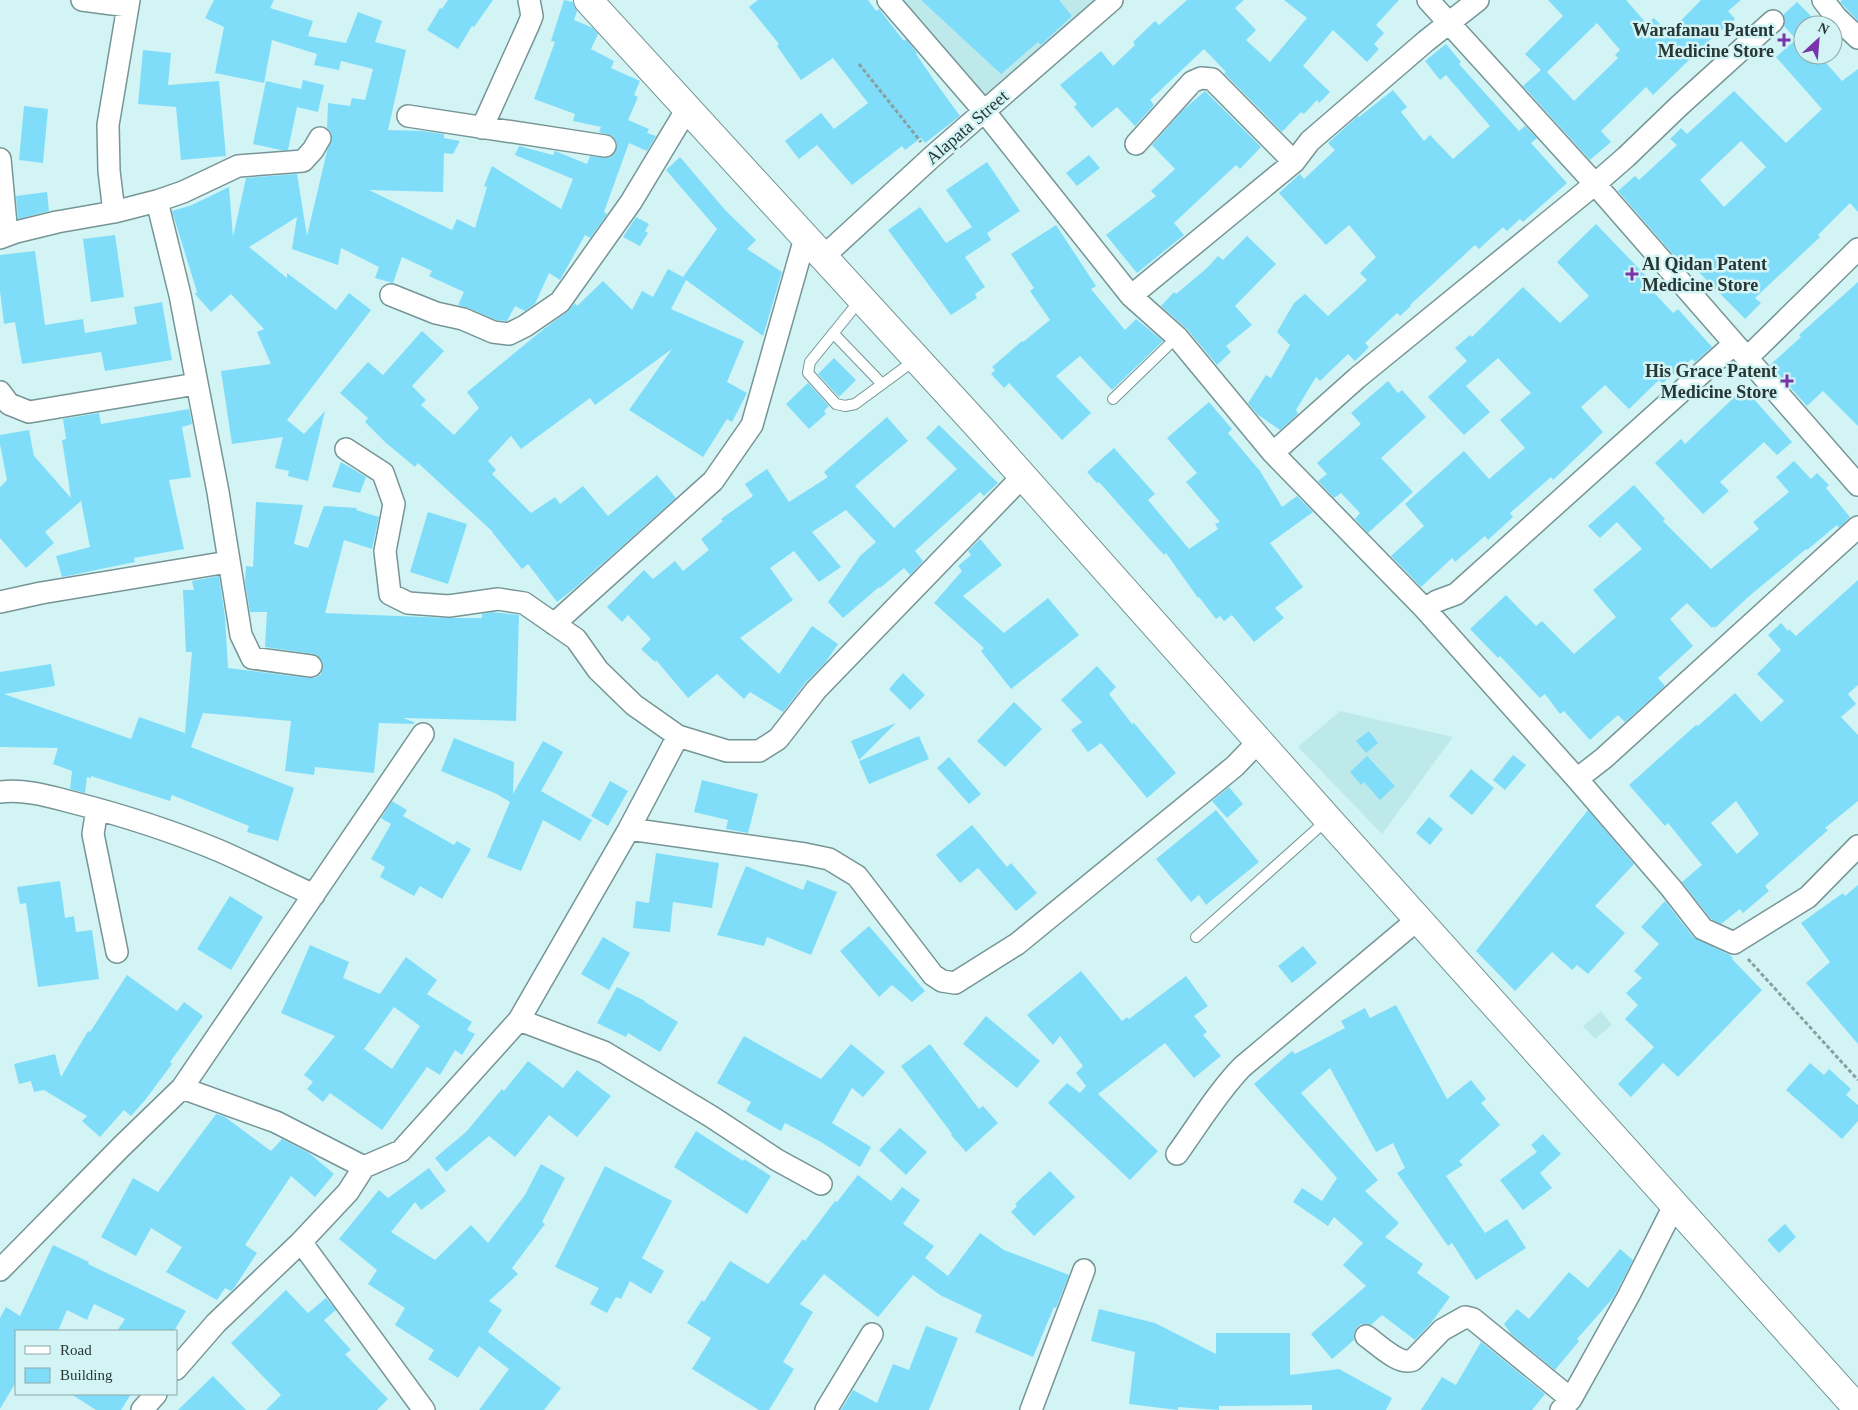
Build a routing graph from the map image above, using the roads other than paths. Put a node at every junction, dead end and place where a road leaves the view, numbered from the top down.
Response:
1 (82, 0) edge
2 (530, 0) edge
3 (588, 0) edge
4 (888, 0) edge
5 (1112, 0) edge
6 (1428, 0) edge
7 (1478, 0) edge
8 (1822, 0) edge
9 (128, 3) edge
10 (1774, 22) dead end
11 (1448, 23) junction
12 (1858, 38) edge
13 (687, 109) junction
14 (984, 111) junction
15 (408, 116) dead end
16 (482, 128) junction
17 (320, 138) dead end
18 (1136, 144) dead end
19 (606, 146) dead end
20 (0, 159) edge
21 (1294, 162) junction
22 (1595, 184) junction
23 (157, 201) junction
24 (114, 212) junction
25 (4, 237) edge
26 (814, 247) junction
27 (1858, 249) edge
28 (391, 295) dead end
29 (1131, 296) junction
30 (862, 298) junction
31 (833, 333) junction
32 (1177, 337) junction
33 (1740, 351) junction
34 (916, 359) junction
35 (196, 384) junction
36 (882, 384) junction
37 (0, 392) edge
38 (1113, 399) dead end
39 (346, 448) dead end
40 (1273, 453) junction
41 (1024, 476) junction
42 (1858, 485) edge
43 (1858, 527) edge
44 (228, 562) junction
45 (0, 602) edge
46 (1425, 608) junction
47 (554, 624) junction
48 (311, 666) dead end
49 (423, 734) dead end
50 (678, 736) junction
51 (1258, 742) junction
52 (1577, 779) junction
53 (0, 792) edge
54 (98, 808) junction
55 (1328, 819) junction
56 (629, 829) junction
57 (1858, 846) edge
58 (314, 895) junction
59 (1417, 920) junction
60 (1196, 937) dead end
61 (117, 952) dead end
62 (519, 1020) junction
63 (182, 1088) junction
64 (1177, 1154) dead end
65 (364, 1167) junction
66 (821, 1184) dead end
67 (1674, 1206) junction
68 (300, 1242) junction
69 (0, 1270) edge
70 (1084, 1270) dead end
71 (872, 1334) dead end
72 (1366, 1336) dead end
73 (178, 1367) edge
74 (155, 1395) edge
75 (1566, 1404) edge
76 (1858, 1408) edge
77 (142, 1410) edge
78 (424, 1410) edge
79 (826, 1410) edge
80 (1030, 1410) edge

1 - 9 street
2 - 16 street
3 - 13 street
4 - 14 street
5 - 14 street, Alapata Street
6 - 11 street
7 - 11 street
8 - 12 street
9 - 24 street
10 - 22 street
11 - 21 street
11 - 22 street
13 - 26 street
13 - 28 street
14 - 26 street, Alapata Street
14 - 29 street
15 - 16 street
16 - 19 street
17 - 23 street
18 - 21 street
20 - 25 street
21 - 29 street
22 - 33 street
22 - 40 street
23 - 24 street
23 - 35 street
24 - 25 street
26 - 30 street
26 - 47 street
27 - 33 street
29 - 32 street
30 - 31 lane
30 - 34 street
31 - 36 lane
31 - 36 lane
32 - 38 lane
32 - 40 street
33 - 42 street
33 - 46 street
34 - 36 lane
34 - 41 street
35 - 37 street
35 - 44 street
39 - 47 street
40 - 46 street
41 - 50 street
41 - 51 street
43 - 52 street
44 - 45 street
44 - 48 street
46 - 52 street
47 - 50 street
49 - 58 street
50 - 56 street
51 - 55 street
51 - 56 street
52 - 57 street
53 - 54 street
54 - 58 street
54 - 61 street
55 - 59 street
55 - 60 lane
56 - 62 street
58 - 63 street
59 - 64 street
59 - 67 street
62 - 65 street
62 - 66 street
63 - 65 street
63 - 69 street
65 - 68 street
67 - 75 street
67 - 76 street
68 - 73 street
68 - 78 street
70 - 80 street
71 - 79 street
72 - 75 street
74 - 77 street

